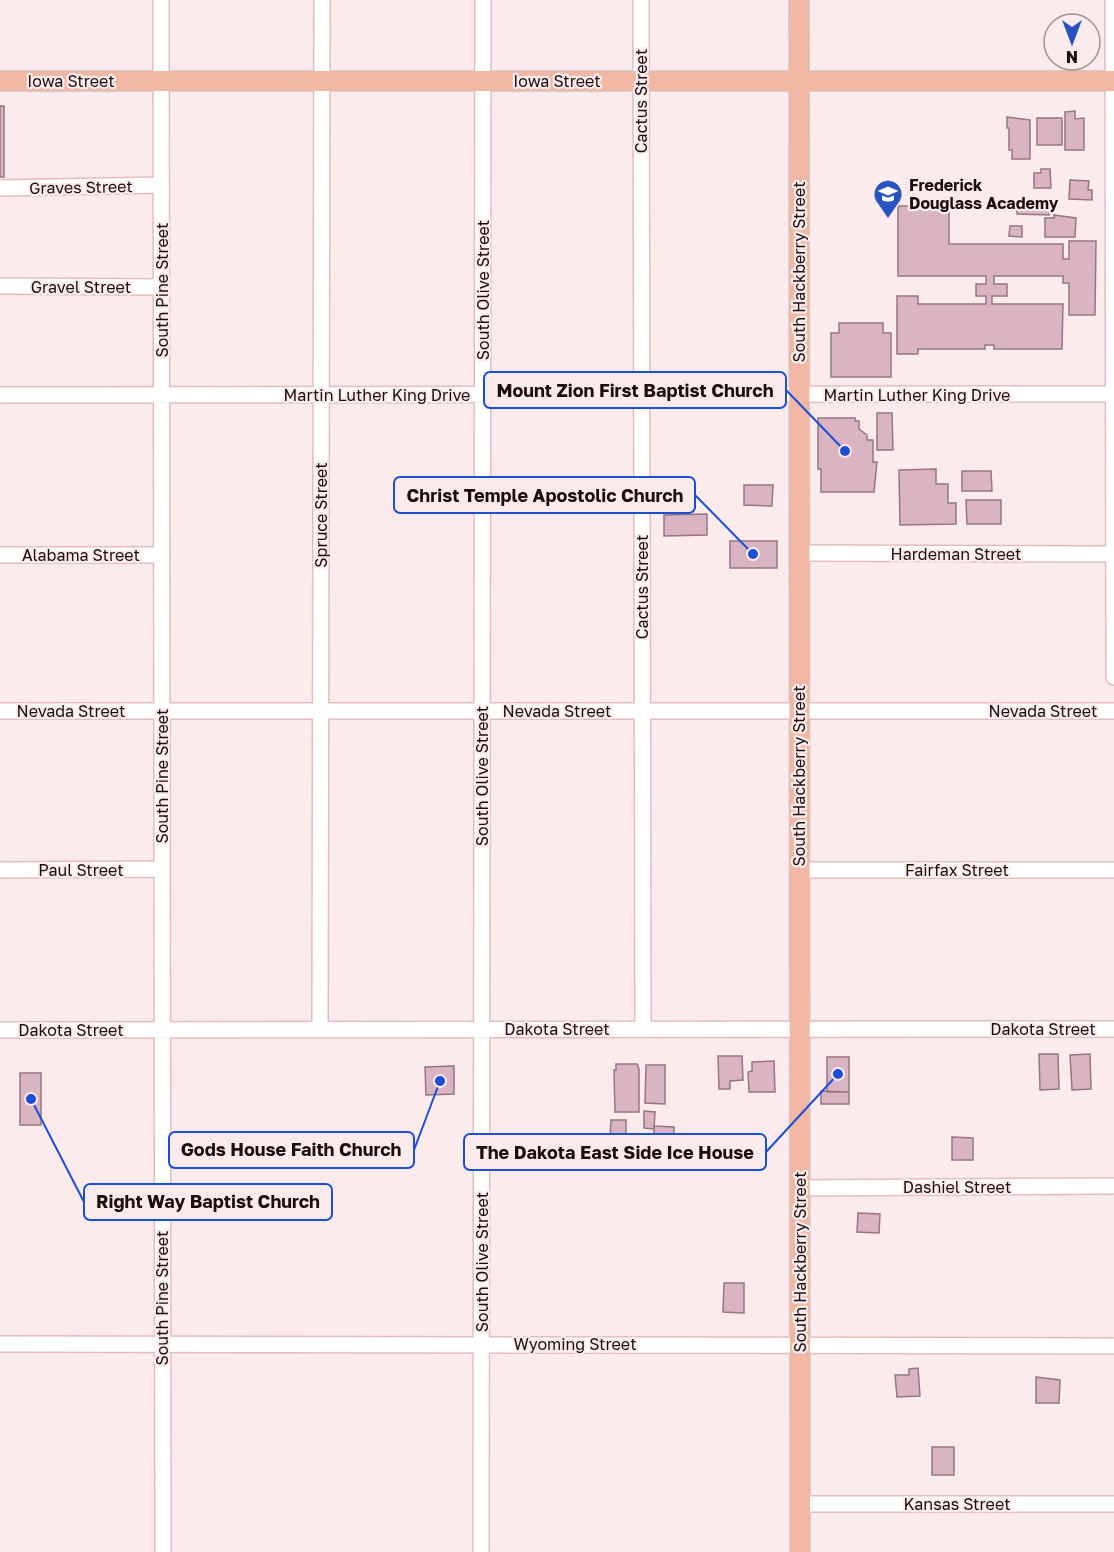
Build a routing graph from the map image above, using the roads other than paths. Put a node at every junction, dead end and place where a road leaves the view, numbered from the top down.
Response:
1 (161, 0) edge
2 (322, 0) edge
3 (483, 0) edge
4 (641, 0) edge
5 (799, 0) edge
6 (1113, 0) edge
7 (0, 81) edge
8 (161, 81) junction
9 (322, 81) junction
10 (483, 81) junction
11 (641, 81) junction
12 (799, 81) junction
13 (1113, 81) edge
14 (162, 185) junction
15 (0, 188) edge
16 (0, 286) edge
17 (162, 287) junction
18 (483, 394) junction
19 (642, 394) junction
20 (799, 394) junction
21 (1113, 394) edge
22 (0, 395) edge
23 (162, 395) junction
24 (321, 395) junction
25 (799, 553) junction
26 (1112, 554) junction
27 (0, 555) edge
28 (162, 555) junction
29 (1114, 677) edge
30 (0, 711) edge
31 (162, 711) junction
32 (320, 711) junction
33 (483, 711) junction
34 (642, 711) junction
35 (799, 711) junction
36 (1114, 711) edge
37 (162, 869) junction
38 (0, 870) edge
39 (799, 870) junction
40 (1114, 870) edge
41 (162, 1029) junction
42 (320, 1029) junction
43 (482, 1029) junction
44 (643, 1029) junction
45 (800, 1029) junction
46 (1114, 1029) edge
47 (0, 1030) edge
48 (1114, 1186) edge
49 (800, 1188) junction
50 (0, 1344) edge
51 (163, 1344) junction
52 (482, 1344) junction
53 (800, 1345) junction
54 (1114, 1346) edge
55 (800, 1504) junction
56 (1114, 1504) edge
57 (163, 1552) edge
58 (481, 1552) edge
59 (800, 1552) edge

1 - 8 street, South Pine Street
2 - 9 street, Spruce Street
3 - 10 street, South Olive Street
4 - 11 street, Cactus Street
5 - 12 main road, South Hackberry Street
6 - 13 street
7 - 8 main road, Iowa Street
8 - 9 main road, Iowa Street
8 - 14 street, South Pine Street
9 - 10 main road, Iowa Street
9 - 24 street, Spruce Street
10 - 11 main road, Iowa Street
10 - 18 street, South Olive Street
11 - 12 main road, Iowa Street
11 - 19 street, Cactus Street
12 - 13 main road, Iowa Street
12 - 20 main road, South Hackberry Street
13 - 21 street
14 - 15 street, Graves Street
14 - 17 street, South Pine Street
16 - 17 street, Gravel Street
17 - 23 street, South Pine Street
18 - 19 street, Martin Luther King Drive
18 - 24 street, Martin Luther King Drive
18 - 33 street, South Olive Street
19 - 20 street, Martin Luther King Drive
19 - 34 street, Cactus Street
20 - 21 street, Martin Luther King Drive
20 - 25 main road, South Hackberry Street
21 - 26 street
22 - 23 street, Martin Luther King Drive
23 - 24 street, Martin Luther King Drive
23 - 28 street, South Pine Street
24 - 32 street, Spruce Street
25 - 26 street, Hardeman Street
25 - 35 main road, South Hackberry Street
26 - 29 street
27 - 28 street, Alabama Street
28 - 31 street, South Pine Street
30 - 31 street, Nevada Street
31 - 32 street, Nevada Street
31 - 37 street, South Pine Street
32 - 33 street, Nevada Street
32 - 42 street, Spruce Street
33 - 34 street, Nevada Street
33 - 43 street, South Olive Street
34 - 35 street, Nevada Street
34 - 44 street, Cactus Street
35 - 36 street, Nevada Street
35 - 39 main road, South Hackberry Street
37 - 38 street, Paul Street
37 - 41 street, South Pine Street
39 - 40 street, Fairfax Street
39 - 45 main road, South Hackberry Street
41 - 42 street, Dakota Street
41 - 47 street, Dakota Street
41 - 51 street, South Pine Street
42 - 43 street, Dakota Street
43 - 44 street, Dakota Street
43 - 52 street, South Olive Street
44 - 45 street, Dakota Street
45 - 46 street, Dakota Street
45 - 49 main road, South Hackberry Street
48 - 49 street, Dashiel Street
49 - 53 main road, South Hackberry Street
50 - 51 street, Wyoming Street
51 - 52 street, Wyoming Street
51 - 57 street, South Pine Street
52 - 53 street, Wyoming Street
52 - 58 street, South Olive Street
53 - 54 street, Wyoming Street
53 - 55 main road, South Hackberry Street
55 - 56 street, Kansas Street
55 - 59 main road, South Hackberry Street

